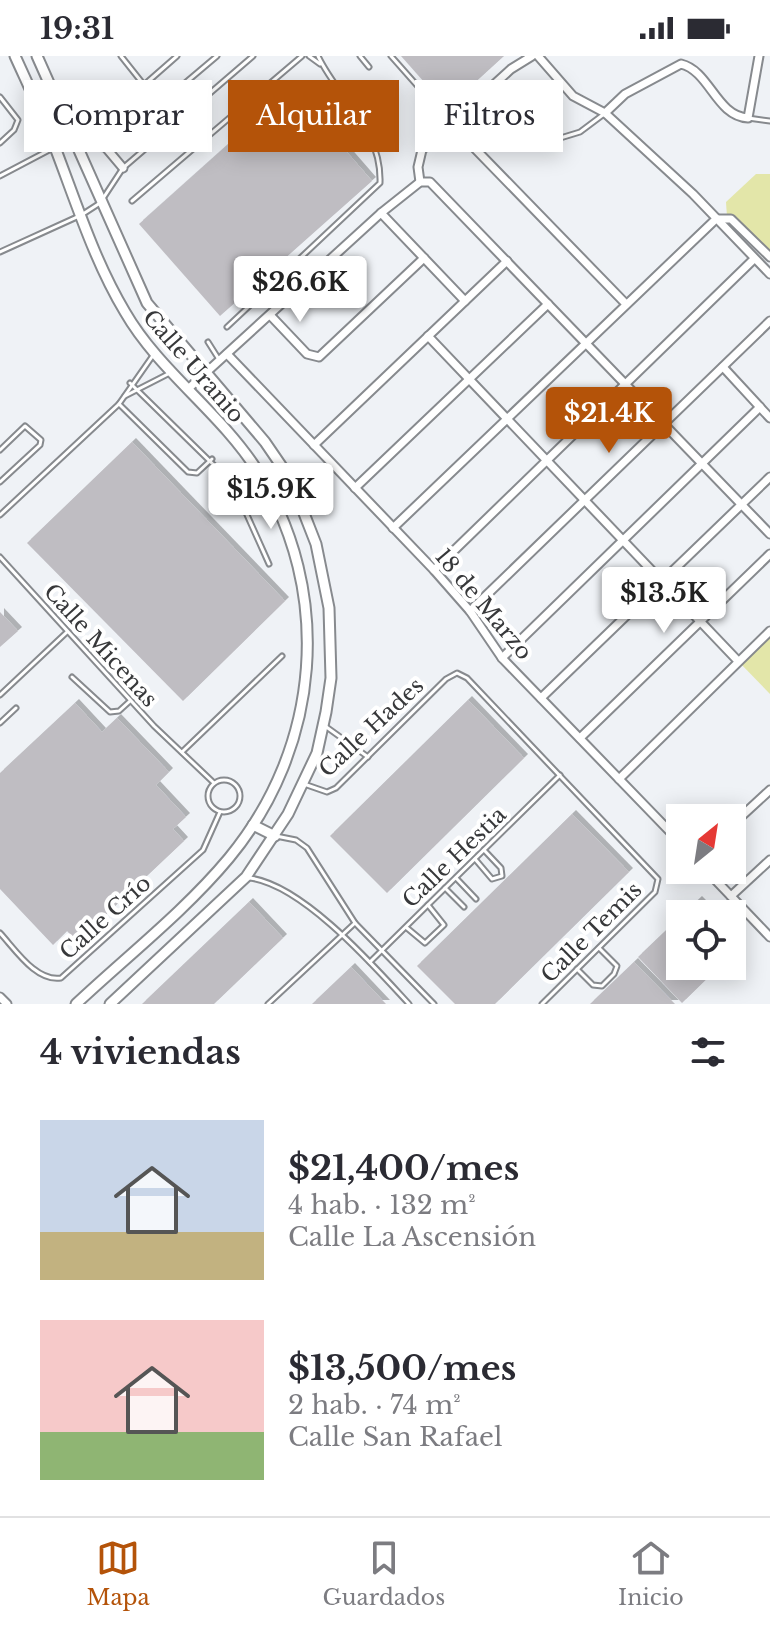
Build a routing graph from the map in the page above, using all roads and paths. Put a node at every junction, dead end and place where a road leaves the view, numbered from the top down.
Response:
1 (15, 56) edge
2 (37, 56) edge
3 (121, 56) edge
4 (177, 56) edge
5 (217, 56) edge
6 (253, 56) edge
7 (302, 56) edge
8 (309, 56) edge
9 (318, 56) edge
10 (360, 56) edge
11 (391, 56) edge
12 (532, 56) edge
13 (538, 56) edge
14 (759, 56) edge
15 (323, 67) junction
16 (369, 67) dead end
17 (26, 80) edge
18 (47, 80) edge
19 (140, 80) edge
20 (150, 80) edge
21 (190, 80) edge
22 (500, 80) edge
23 (415, 83) edge
24 (212, 92) edge
25 (0, 97) edge
26 (605, 113) junction
27 (748, 118) junction
28 (770, 121) edge
29 (563, 137) edge
30 (0, 143) edge
31 (46, 152) edge
32 (57, 152) edge
33 (79, 152) edge
34 (110, 152) edge
35 (142, 152) edge
36 (422, 152) edge
37 (478, 152) edge
38 (123, 168) junction
39 (0, 176) edge
40 (420, 182) junction
41 (132, 201) dead end
42 (100, 203) junction
43 (381, 213) junction
44 (80, 215) junction
45 (720, 218) junction
46 (0, 252) edge
47 (770, 257) edge
48 (424, 258) junction
49 (754, 259) junction
50 (507, 261) junction
51 (770, 274) edge
52 (465, 301) junction
53 (548, 304) junction
54 (626, 304) junction
55 (270, 315) junction
56 (770, 321) edge
57 (227, 327) dead end
58 (428, 336) junction
59 (208, 342) dead end
60 (586, 342) junction
61 (156, 352) junction
62 (227, 354) junction
63 (220, 361) junction
64 (723, 367) junction
65 (172, 371) junction
66 (204, 374) junction
67 (469, 380) junction
68 (130, 383) junction
69 (626, 384) junction
70 (188, 389) junction
71 (139, 391) junction
72 (125, 396) junction
73 (119, 404) junction
74 (760, 407) junction
75 (770, 418) edge
76 (506, 419) junction
77 (664, 424) junction
78 (314, 445) junction
79 (0, 450) edge
80 (212, 459) junction
81 (546, 461) junction
82 (702, 463) junction
83 (770, 477) edge
84 (0, 482) edge
85 (355, 488) junction
86 (584, 501) junction
87 (742, 505) junction
88 (0, 515) edge
89 (393, 528) junction
90 (770, 534) edge
91 (623, 541) junction
92 (770, 554) edge
93 (0, 557) edge
94 (269, 564) dead end
95 (434, 570) junction
96 (662, 581) junction
97 (470, 611) junction
98 (701, 621) junction
99 (770, 631) edge
100 (67, 632) junction
101 (282, 656) dead end
102 (502, 658) junction
103 (738, 661) junction
104 (72, 677) dead end
105 (0, 695) edge
106 (541, 698) junction
107 (131, 701) junction
108 (16, 708) dead end
109 (0, 723) edge
110 (323, 725) junction
111 (580, 738) junction
112 (182, 752) junction
113 (368, 757) junction
114 (560, 775) junction
115 (619, 779) junction
116 (214, 783) junction
117 (304, 784) junction
118 (770, 790) edge
119 (220, 812) junction
120 (746, 812) edge
121 (253, 825) junction
122 (666, 828) edge
123 (275, 836) junction
124 (484, 850) junction
125 (475, 859) junction
126 (770, 860) edge
127 (246, 877) junction
128 (456, 878) junction
129 (719, 884) edge
130 (445, 888) junction
131 (731, 896) junction
132 (476, 899) dead end
133 (428, 905) junction
134 (464, 907) dead end
135 (355, 923) junction
136 (406, 927) junction
137 (0, 933) edge
138 (343, 933) junction
139 (770, 937) edge
140 (599, 948) junction
141 (382, 950) junction
142 (370, 962) junction
143 (577, 969) junction
144 (0, 997) edge
145 (7, 1004) edge
146 (76, 1004) edge
147 (110, 1004) edge
148 (268, 1004) edge
149 (409, 1004) edge
150 (434, 1004) edge
151 (542, 1004) edge

1 - 17 street, Calle Uranio
2 - 18 street, Calle Uranio
3 - 19 lane
4 - 20 lane
5 - 21 lane
6 - 24 lane
7 - 41 lane
8 - 15 lane
9 - 15 lane
10 - 16 lane
11 - 23 lane
12 - 22 street
13 - 26 street
14 - 27 street
15 - 57 lane
25 - 30 lane
26 - 27 street
26 - 29 lane
26 - 45 street
27 - 28 lane
31 - 39 lane
32 - 44 street, Calle Uranio
33 - 42 street, Calle Uranio
34 - 38 street
35 - 38 lane
36 - 40 street
37 - 54 street
38 - 42 lane
40 - 43 street
40 - 50 street
42 - 44 lane
42 - 66 street, Calle Uranio
43 - 48 street
43 - 55 street
44 - 46 lane
44 - 61 street, Calle Uranio
45 - 47 street
45 - 49 street
45 - 54 street
48 - 52 street
48 - 55 street
49 - 51 street
49 - 69 street
50 - 52 street
50 - 53 street
52 - 58 street
53 - 60 street
53 - 67 street
54 - 60 street
55 - 62 street
56 - 64 street
58 - 67 street
58 - 78 street
59 - 63 lane
60 - 69 street
60 - 76 street
61 - 65 street, Calle Uranio
61 - 68 lane
62 - 63 street
62 - 78 street, 18 de Marzo
63 - 66 street
64 - 74 street
64 - 77 street
65 - 70 street, Calle Uranio
65 - 71 lane
66 - 70 street
66 - 110 street, Calle Uranio
67 - 76 street
67 - 85 street
68 - 71 lane
68 - 72 lane
69 - 77 street
69 - 81 street
70 - 121 street, Calle Uranio
71 - 72 lane
71 - 80 lane
72 - 73 lane
73 - 80 lane
73 - 88 lane
74 - 75 street
74 - 82 street
76 - 81 street
76 - 89 street
77 - 82 street
77 - 86 street
78 - 85 street, 18 de Marzo
79 - 84 lane
80 - 94 lane
81 - 86 street
81 - 95 street
82 - 87 street
82 - 91 street
83 - 87 street
85 - 89 street, 18 de Marzo
86 - 91 street
86 - 97 street
87 - 90 street
87 - 96 street
89 - 95 street, 18 de Marzo
91 - 96 street
91 - 102 street
92 - 98 street
93 - 100 lane, Calle Micenas
95 - 97 street, 18 de Marzo
96 - 98 street
96 - 106 street
97 - 102 street, 18 de Marzo
98 - 103 street
98 - 111 street
99 - 103 street
100 - 105 lane
100 - 107 lane, Calle Micenas
101 - 112 lane
102 - 106 street, 18 de Marzo
103 - 115 street
104 - 107 lane
106 - 111 street, 18 de Marzo
107 - 112 lane, Calle Micenas
108 - 109 lane
110 - 113 lane
110 - 117 street, Calle Uranio
111 - 115 street, 18 de Marzo
112 - 116 lane, Calle Micenas
113 - 114 lane, Calle Hades
113 - 117 lane, Calle Hades
114 - 124 lane, Calle Hestia
114 - 140 lane, Calle Temis
115 - 122 street, 18 de Marzo
116 - 119 lane
116 - 119 lane
117 - 123 street, Calle Uranio
118 - 120 street
119 - 137 lane, Calle Crío
121 - 123 street
121 - 146 street, Calle Uranio
123 - 127 street, Calle Uranio
123 - 135 lane
124 - 125 lane, Calle Hestia
124 - 125 lane
125 - 128 lane, Calle Hestia
126 - 131 street
127 - 138 lane
127 - 147 street, Calle Uranio
128 - 130 lane, Calle Hestia
128 - 132 lane
129 - 131 street
130 - 133 lane, Calle Hestia
130 - 134 lane
131 - 139 street
133 - 136 lane, Calle Hestia
133 - 136 lane
135 - 138 lane
135 - 141 lane
136 - 141 lane, Calle Hestia
138 - 142 lane
138 - 148 lane
140 - 143 lane, Calle Temis
140 - 143 lane
141 - 142 lane, Calle Hestia
141 - 150 lane
142 - 149 lane
143 - 151 lane, Calle Temis
144 - 145 street

